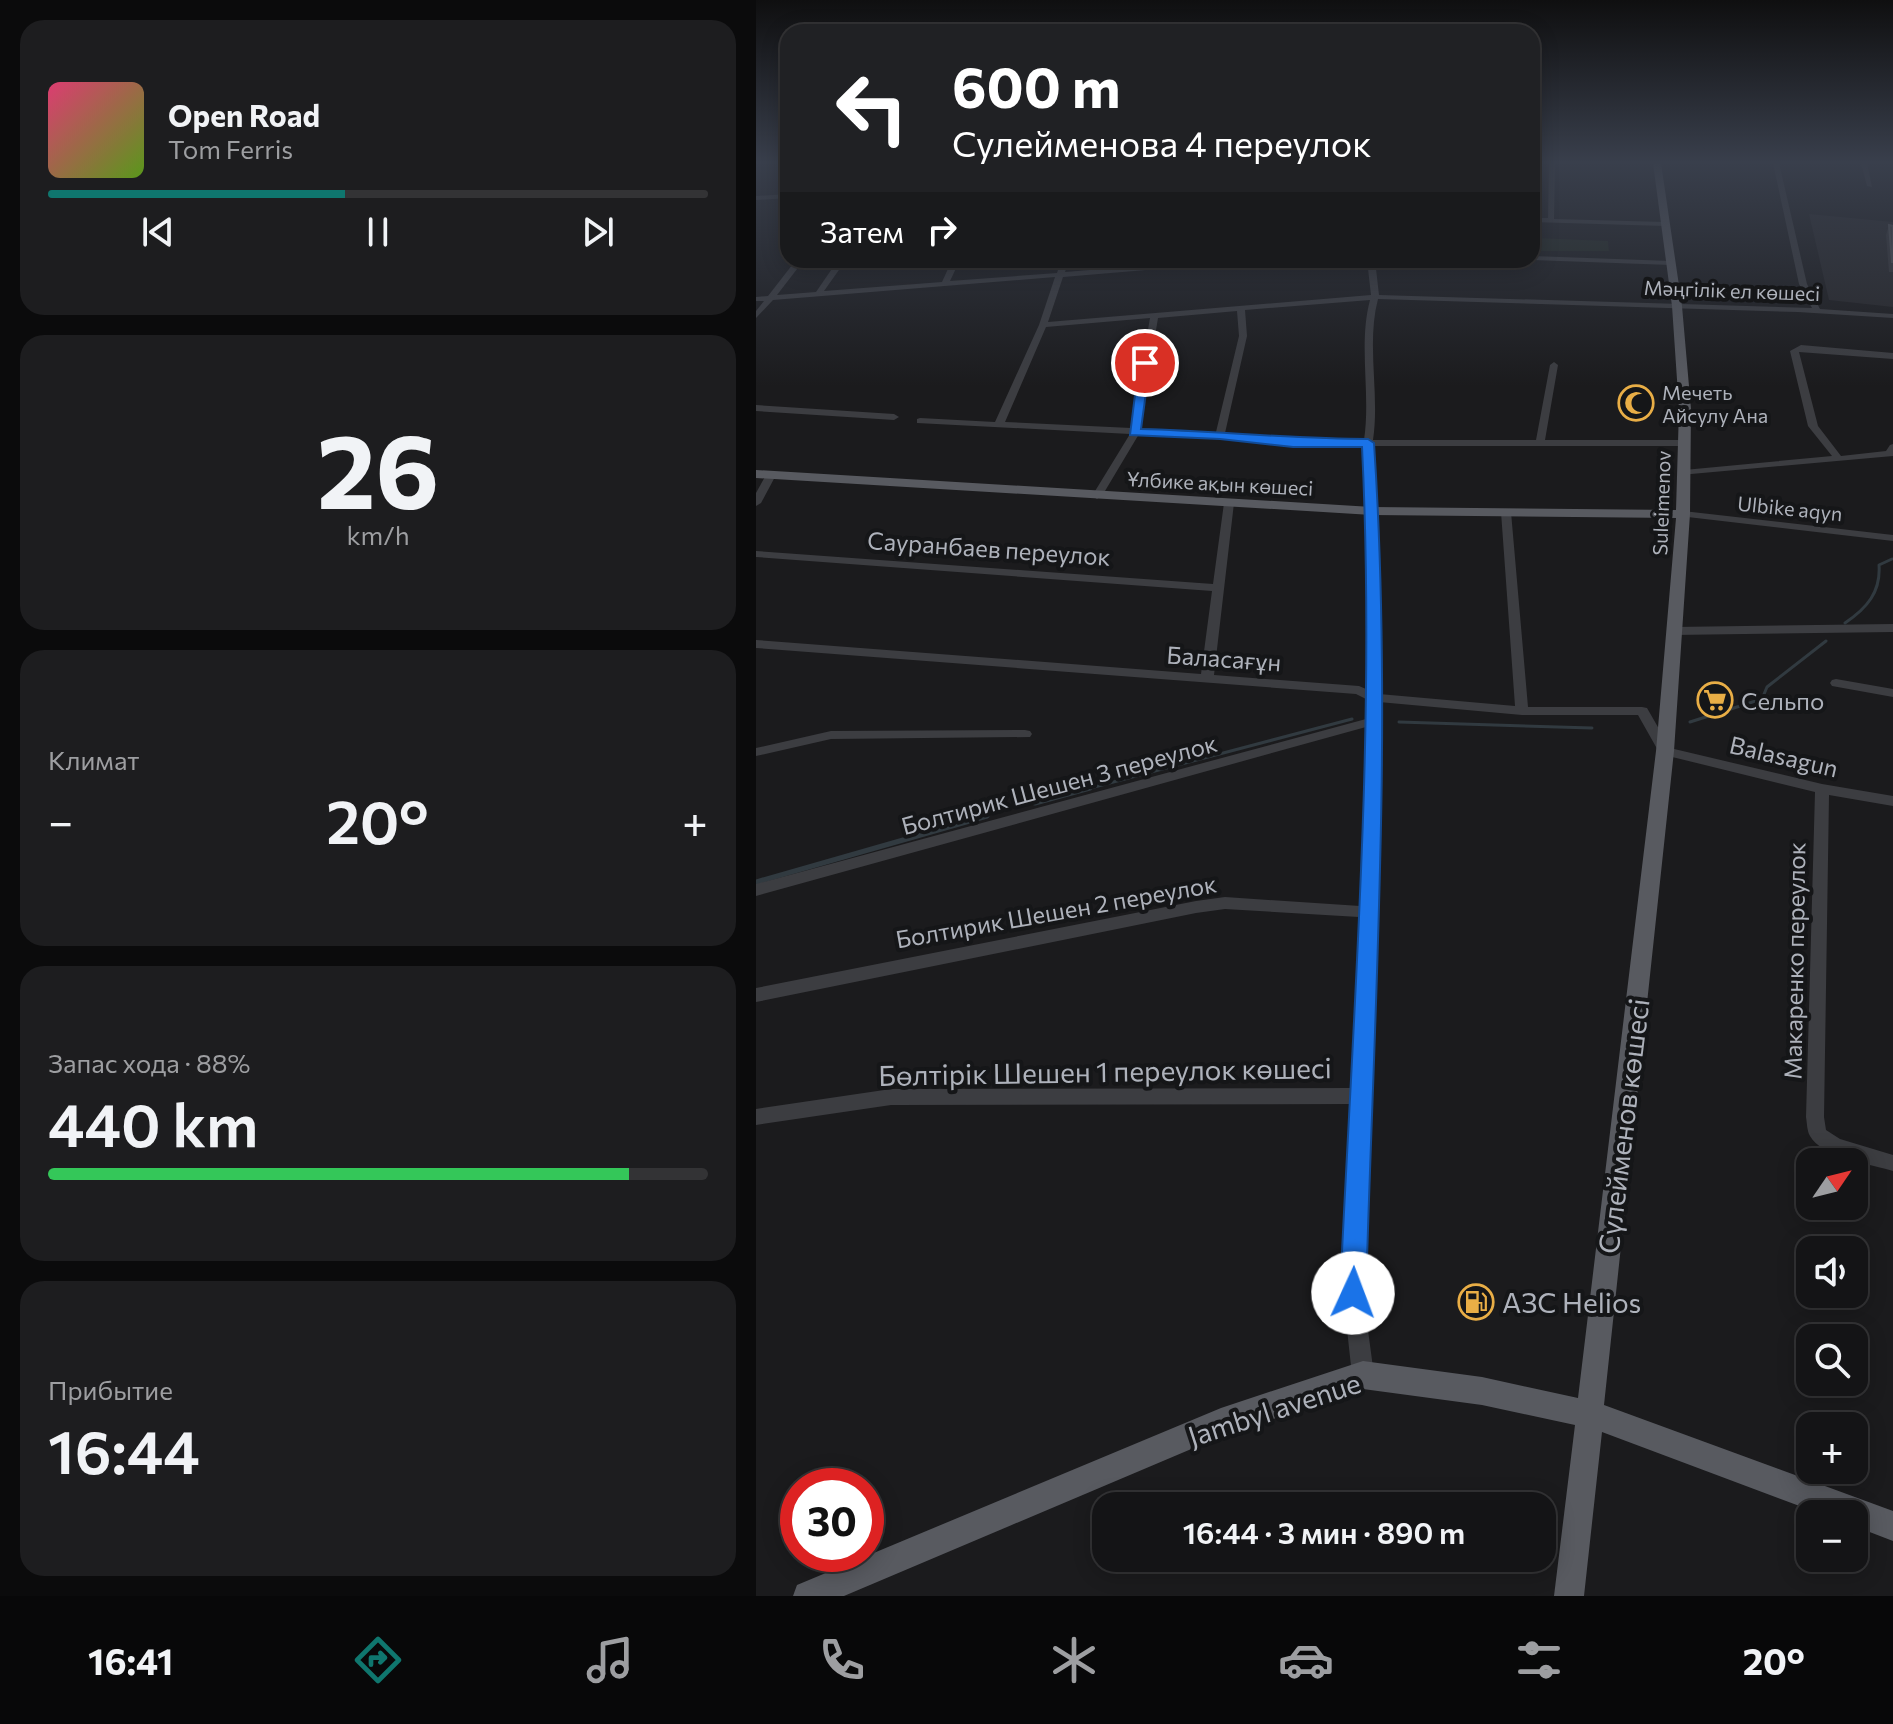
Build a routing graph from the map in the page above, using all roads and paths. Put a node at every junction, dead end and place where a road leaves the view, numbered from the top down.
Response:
1 (1667, 237) edge
2 (1793, 237) edge
3 (1540, 258) edge
4 (1671, 263) junction
5 (794, 268) edge
6 (836, 268) edge
7 (952, 268) edge
8 (1062, 268) edge
9 (1130, 268) edge
10 (1372, 268) edge
11 (1060, 273) junction
12 (945, 283) junction
13 (818, 294) junction
14 (1375, 297) junction
15 (771, 298) junction
16 (756, 299) edge
17 (1677, 306) junction
18 (1241, 309) junction
19 (1817, 310) junction
20 (756, 316) edge
21 (1154, 316) junction
22 (1893, 316) edge
23 (1043, 325) junction
24 (1893, 356) edge
25 (1554, 365) dead end
26 (756, 408) edge
27 (894, 417) dead end
28 (920, 421) dead end
29 (999, 424) junction
30 (1135, 433) junction
31 (1220, 435) junction
32 (1540, 442) junction
33 (1368, 443) junction
34 (1684, 443) junction
35 (1892, 452) edge
36 (1838, 458) junction
37 (1684, 473) junction
38 (763, 475) edge
39 (1097, 496) junction
40 (756, 503) edge
41 (1229, 503) junction
42 (1372, 511) junction
43 (1506, 512) junction
44 (1683, 514) junction
45 (1893, 538) edge
46 (756, 554) edge
47 (1218, 588) junction
48 (1893, 628) edge
49 (1674, 631) junction
50 (756, 644) edge
51 (1207, 679) junction
52 (1836, 683) dead end
53 (1893, 693) edge
54 (1374, 698) junction
55 (1522, 711) junction
56 (1373, 721) junction
57 (1025, 734) dead end
58 (1665, 751) junction
59 (756, 752) edge
60 (1822, 789) junction
61 (1893, 801) edge
62 (756, 890) edge
63 (1368, 912) junction
64 (756, 995) edge
65 (1360, 1096) junction
66 (756, 1117) edge
67 (1893, 1163) edge
68 (1363, 1375) junction
69 (1590, 1414) junction
70 (1893, 1526) edge
71 (808, 1596) edge
72 (1569, 1596) edge

1 - 4 main road, Suleimenov
2 - 19 street
3 - 4 street
4 - 17 main road, Suleimenov
5 - 15 street
6 - 13 street
7 - 12 street
8 - 11 street
9 - 11 street
10 - 14 street
11 - 12 street
11 - 23 street
12 - 13 street
13 - 15 street
14 - 17 street, Мәңгілік ел көшесі
14 - 18 street, Мәңгілік ел көшесі
14 - 33 street
15 - 16 street
15 - 20 street
17 - 19 street, Мәңгілік ел көшесі
17 - 34 main road, Suleimenov
18 - 21 street, Мәңгілік ел көшесі
18 - 31 street
19 - 22 street, Мәңгілік ел көшесі
21 - 23 street, Мәңгілік ел көшесі
21 - 30 street
23 - 29 street
24 - 36 street
25 - 32 street
26 - 27 street
28 - 29 street
29 - 30 street
30 - 31 street
30 - 39 street
31 - 33 street
32 - 33 street
32 - 34 street
33 - 42 street
34 - 37 main road, Suleimenov
35 - 36 street
36 - 37 street
37 - 44 main road, Suleimenov
38 - 39 main road, Ұлбике ақын көшесі
38 - 40 street
39 - 41 main road, Ұлбике ақын көшесі
41 - 42 main road, Ұлбике ақын көшесі
41 - 47 street
42 - 43 main road, Ұлбике ақын көшесі
42 - 54 street
43 - 44 main road, Ұлбике ақын көшесі
43 - 55 street
44 - 45 street, Ulbike aqyn
44 - 49 main road, Suleimenov
46 - 47 street, Сауранбаев переулок
47 - 51 street
48 - 49 street
49 - 58 main road, Suleimenov
50 - 51 street, Баласағұн
51 - 54 street, Баласағұн
52 - 53 street
54 - 55 street, Баласағұн
54 - 56 street
55 - 58 street, Баласағұн
56 - 62 street, Болтирик Шешен 3 переулок
56 - 63 street
57 - 59 street
58 - 60 street, Balasagun
58 - 69 main road, Сүлейменов көшесі
60 - 61 street, Balasagun
60 - 67 street, Макаренко переулок
63 - 64 street, Болтирик Шешен 2 переулок
63 - 65 street
65 - 66 street, Бөлтірік Шешен 1 переулок көшесі
65 - 68 street
68 - 69 main road, Jambyl avenue
68 - 71 main road, Jambyl avenue
69 - 70 main road, Jambyl avenue
69 - 72 main road, Сүлейменов көшесі

